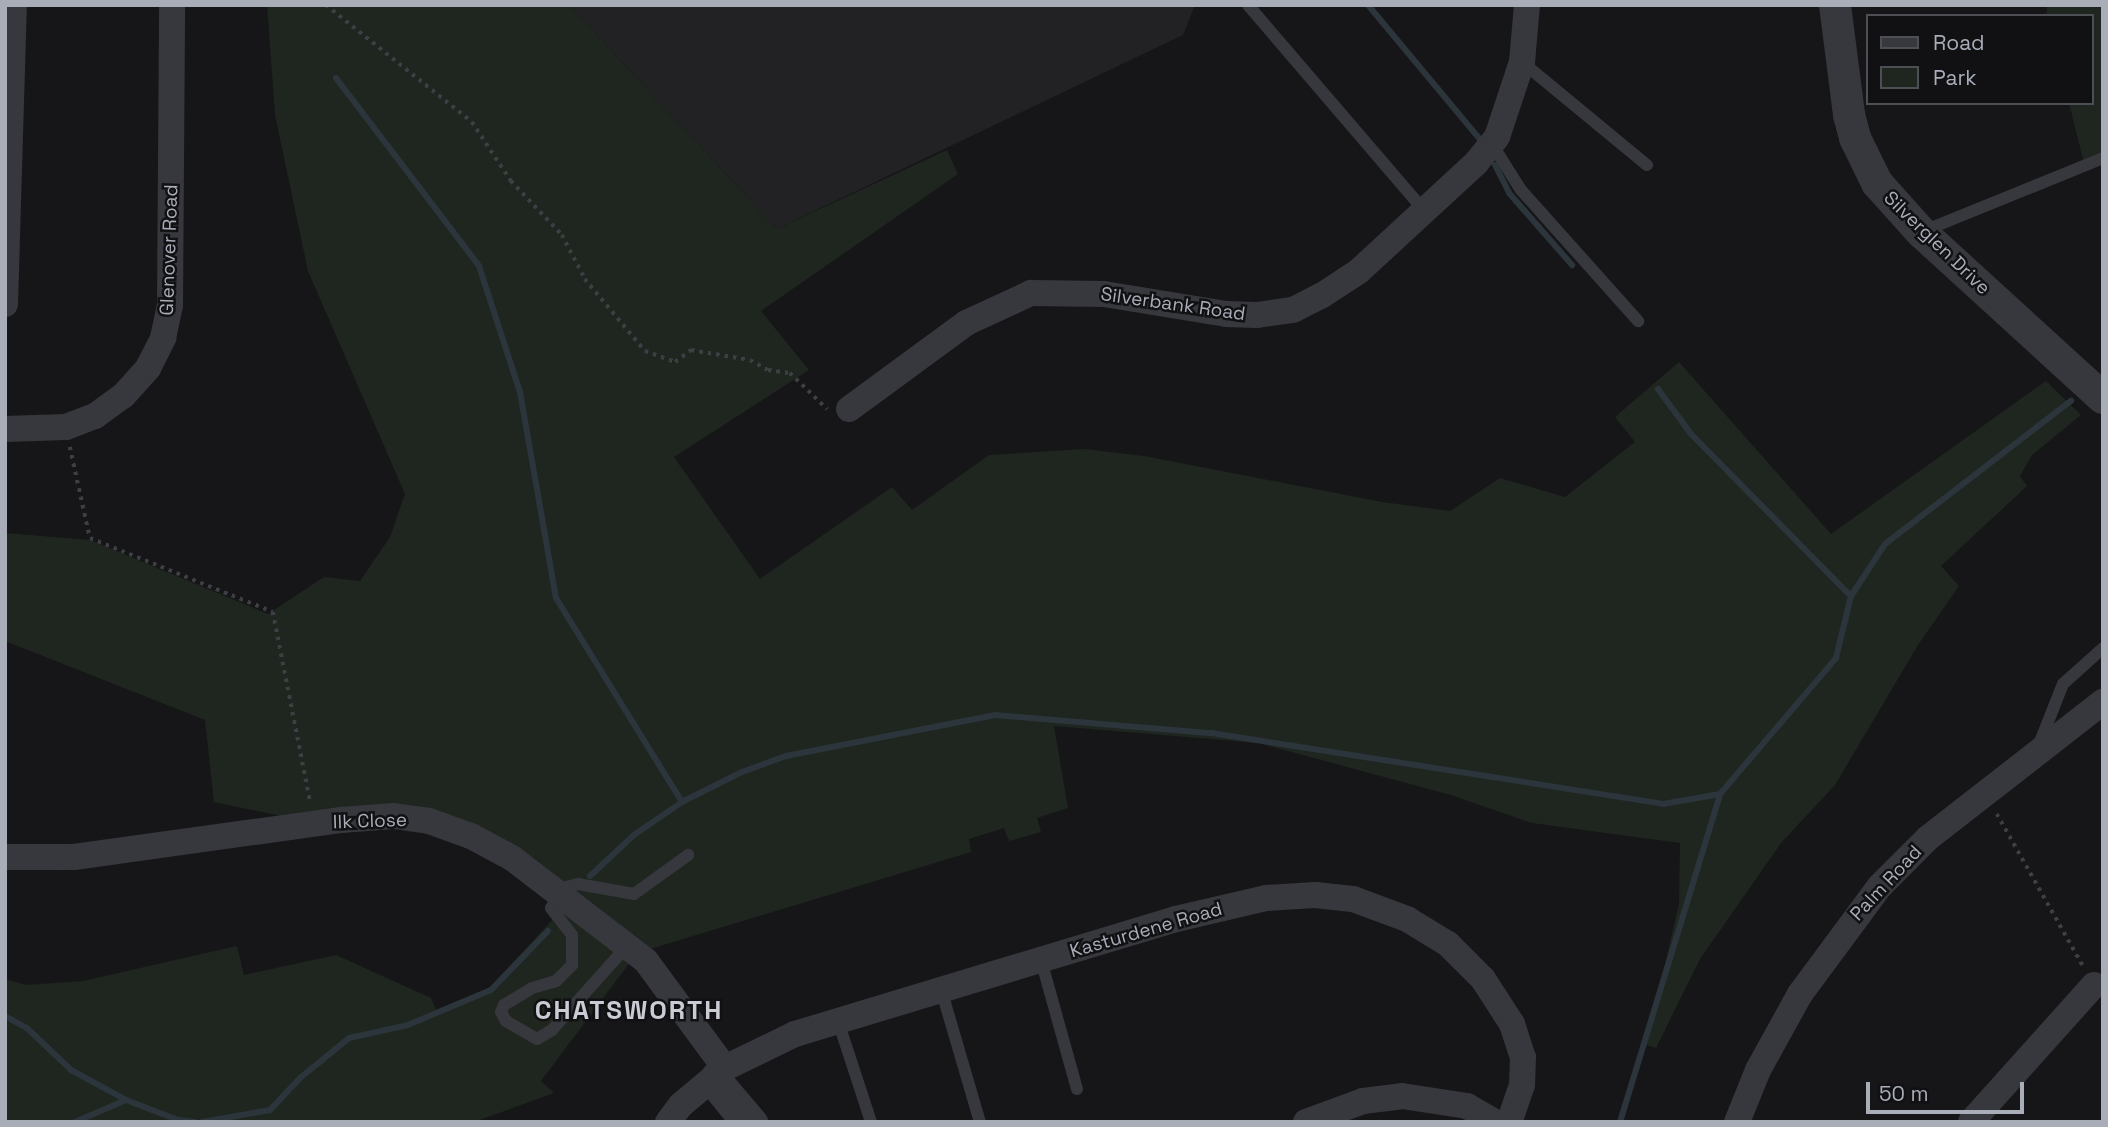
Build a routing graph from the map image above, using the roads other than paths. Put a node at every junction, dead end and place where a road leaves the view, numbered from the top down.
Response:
1 (14, 5) edge
2 (172, 5) edge
3 (1248, 5) edge
4 (1527, 5) edge
5 (1835, 5) edge
6 (1522, 62) junction
7 (1492, 144) junction
8 (2103, 158) edge
9 (1647, 165) dead end
10 (1424, 210) junction
11 (1921, 232) junction
12 (5, 304) edge
13 (1638, 321) dead end
14 (2103, 398) edge
15 (849, 409) road end
16 (5, 429) edge
17 (2103, 648) edge
18 (2103, 702) edge
19 (2037, 752) junction
20 (688, 855) dead end
21 (5, 857) edge
22 (559, 894) junction
23 (627, 946) junction
24 (1041, 960) junction
25 (2094, 985) road end
26 (941, 989) junction
27 (838, 1021) junction
28 (715, 1076) junction
29 (1077, 1089) dead end
30 (668, 1122) edge
31 (734, 1122) edge
32 (755, 1122) edge
33 (871, 1122) edge
34 (979, 1122) edge
35 (1306, 1122) edge
36 (1495, 1122) edge
37 (1509, 1122) edge
38 (1737, 1122) edge
39 (1970, 1122) edge

1 - 12 street
2 - 16 street, Glenover Road
3 - 10 lane
4 - 6 street, Silverbank Road
5 - 11 street, Silverglen Drive
6 - 7 street, Silverbank Road
6 - 9 lane
7 - 10 street, Silverbank Road
7 - 13 lane
8 - 11 lane
10 - 15 street, Silverbank Road
11 - 14 street, Silverglen Drive
17 - 19 lane
18 - 19 street, Palm Road
19 - 38 street, Palm Road
20 - 22 lane
21 - 22 street, Ilk Close
22 - 23 street, Ilk Close
22 - 23 lane
23 - 28 street, Ilk Close
24 - 26 street, Kasturdene Road
24 - 29 lane
24 - 37 street, Kasturdene Road
25 - 39 street
26 - 27 street, Kasturdene Road
26 - 34 lane
27 - 28 street, Kasturdene Road
27 - 33 lane
28 - 30 street, Kasturdene Road
28 - 31 lane
28 - 32 street, Ilk Close
35 - 36 street

